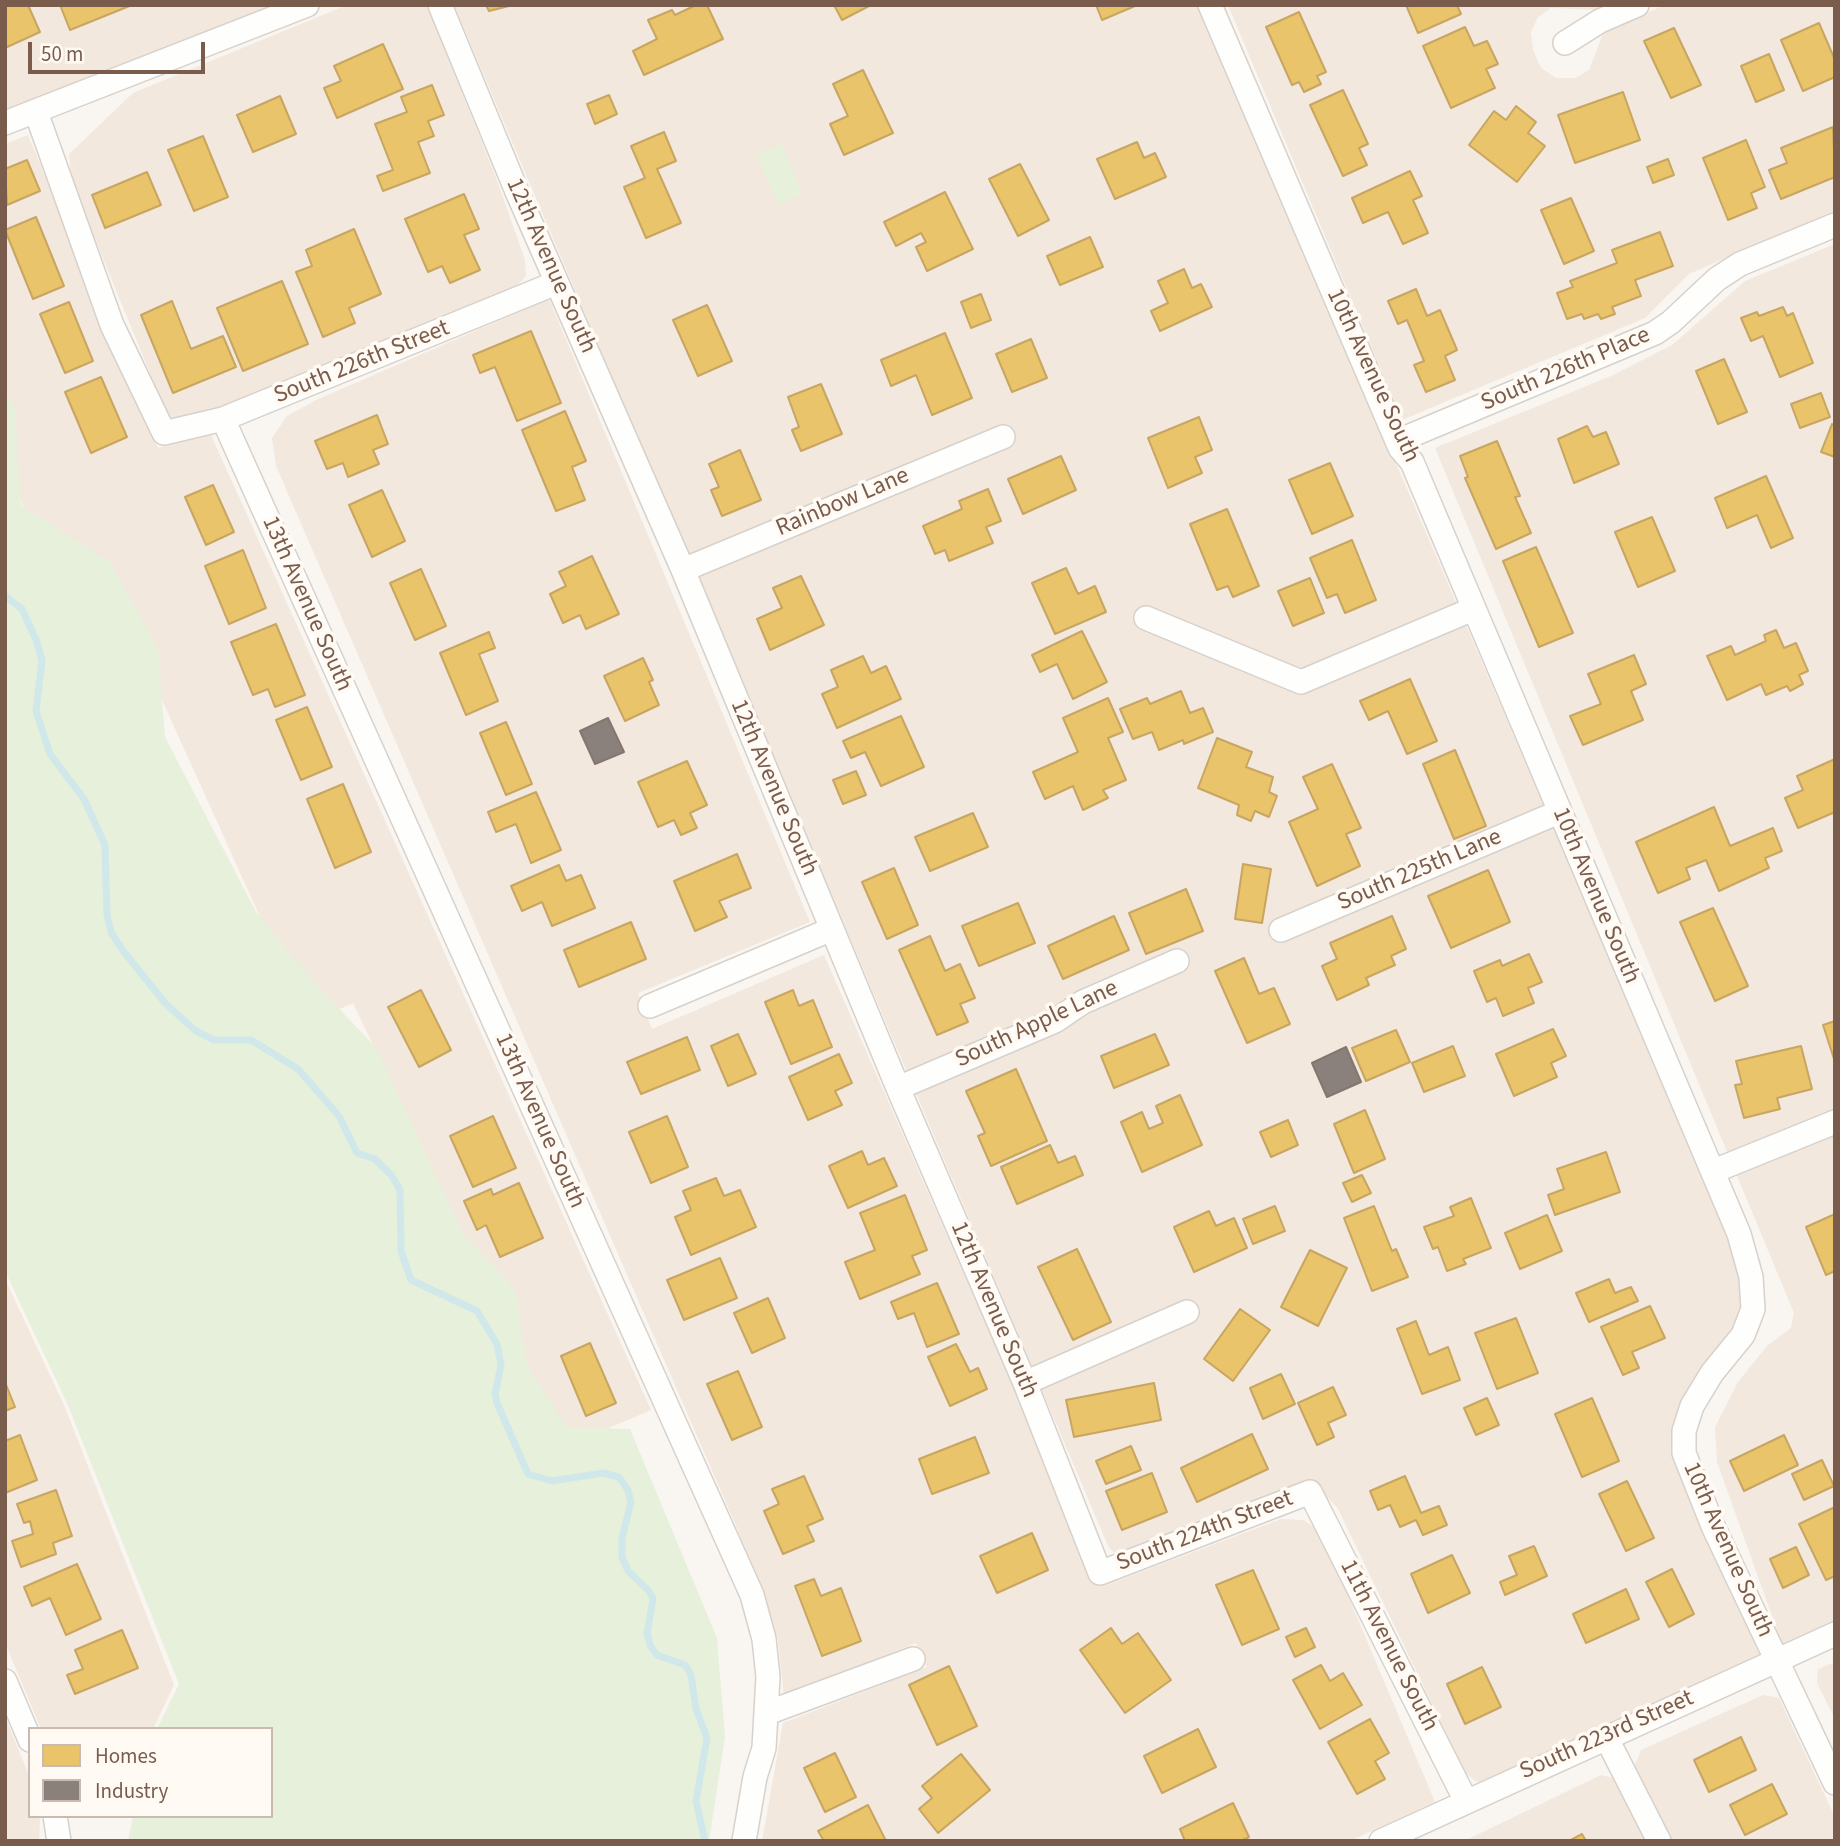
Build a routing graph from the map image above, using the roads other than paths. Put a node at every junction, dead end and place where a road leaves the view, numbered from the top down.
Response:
1 (307, 5) edge
2 (440, 5) edge
3 (1210, 5) edge
4 (1637, 5) edge
5 (1565, 43) dead end
6 (36, 112) junction
7 (5, 123) edge
8 (1835, 225) edge
9 (556, 283) junction
10 (223, 419) junction
11 (1003, 437) dead end
12 (1398, 442) junction
13 (682, 570) junction
14 (1473, 609) junction
15 (1146, 618) dead end
16 (1559, 812) junction
17 (831, 929) junction
18 (1281, 930) dead end
19 (1177, 961) dead end
20 (650, 1006) dead end
21 (898, 1088) junction
22 (1835, 1122) edge
23 (1714, 1171) junction
24 (1187, 1312) dead end
25 (1025, 1383) junction
26 (1310, 1492) joint
27 (1100, 1573) joint
28 (1835, 1634) edge
29 (913, 1659) dead end
30 (1775, 1660) junction
31 (5, 1681) edge
32 (767, 1713) junction
33 (28, 1735) edge
34 (1606, 1737) junction
35 (1835, 1783) edge
36 (1465, 1801) junction
37 (55, 1818) edge
38 (59, 1841) edge
39 (744, 1841) edge
40 (1381, 1841) edge
41 (1659, 1841) edge

1 - 6 street
2 - 9 street, 12th Avenue South
3 - 12 street, 10th Avenue South
4 - 5 street
6 - 7 street
6 - 10 street, South 226th Street
8 - 12 street, South 226th Place
9 - 10 street, South 226th Street
9 - 13 street, 12th Avenue South
10 - 32 street, 13th Avenue South
11 - 13 street, Rainbow Lane
12 - 14 street, 10th Avenue South
13 - 17 street, 12th Avenue South
14 - 15 street
14 - 16 street, 10th Avenue South
16 - 18 street, South 225th Lane
16 - 23 street, 10th Avenue South
17 - 20 street
17 - 21 street, 12th Avenue South
19 - 21 street, South Apple Lane
21 - 25 street, 12th Avenue South
22 - 23 street
23 - 30 street, 10th Avenue South
24 - 25 street
25 - 27 street, 12th Avenue South
26 - 27 street, South 224th Street
26 - 36 street, 11th Avenue South
28 - 30 street, South 223rd Street
29 - 32 street
30 - 34 street, South 223rd Street
30 - 35 street, 10th Avenue South
31 - 33 street
32 - 39 street, 13th Avenue South
34 - 36 street, South 223rd Street
34 - 41 street
36 - 40 street, South 223rd Street
37 - 38 street

